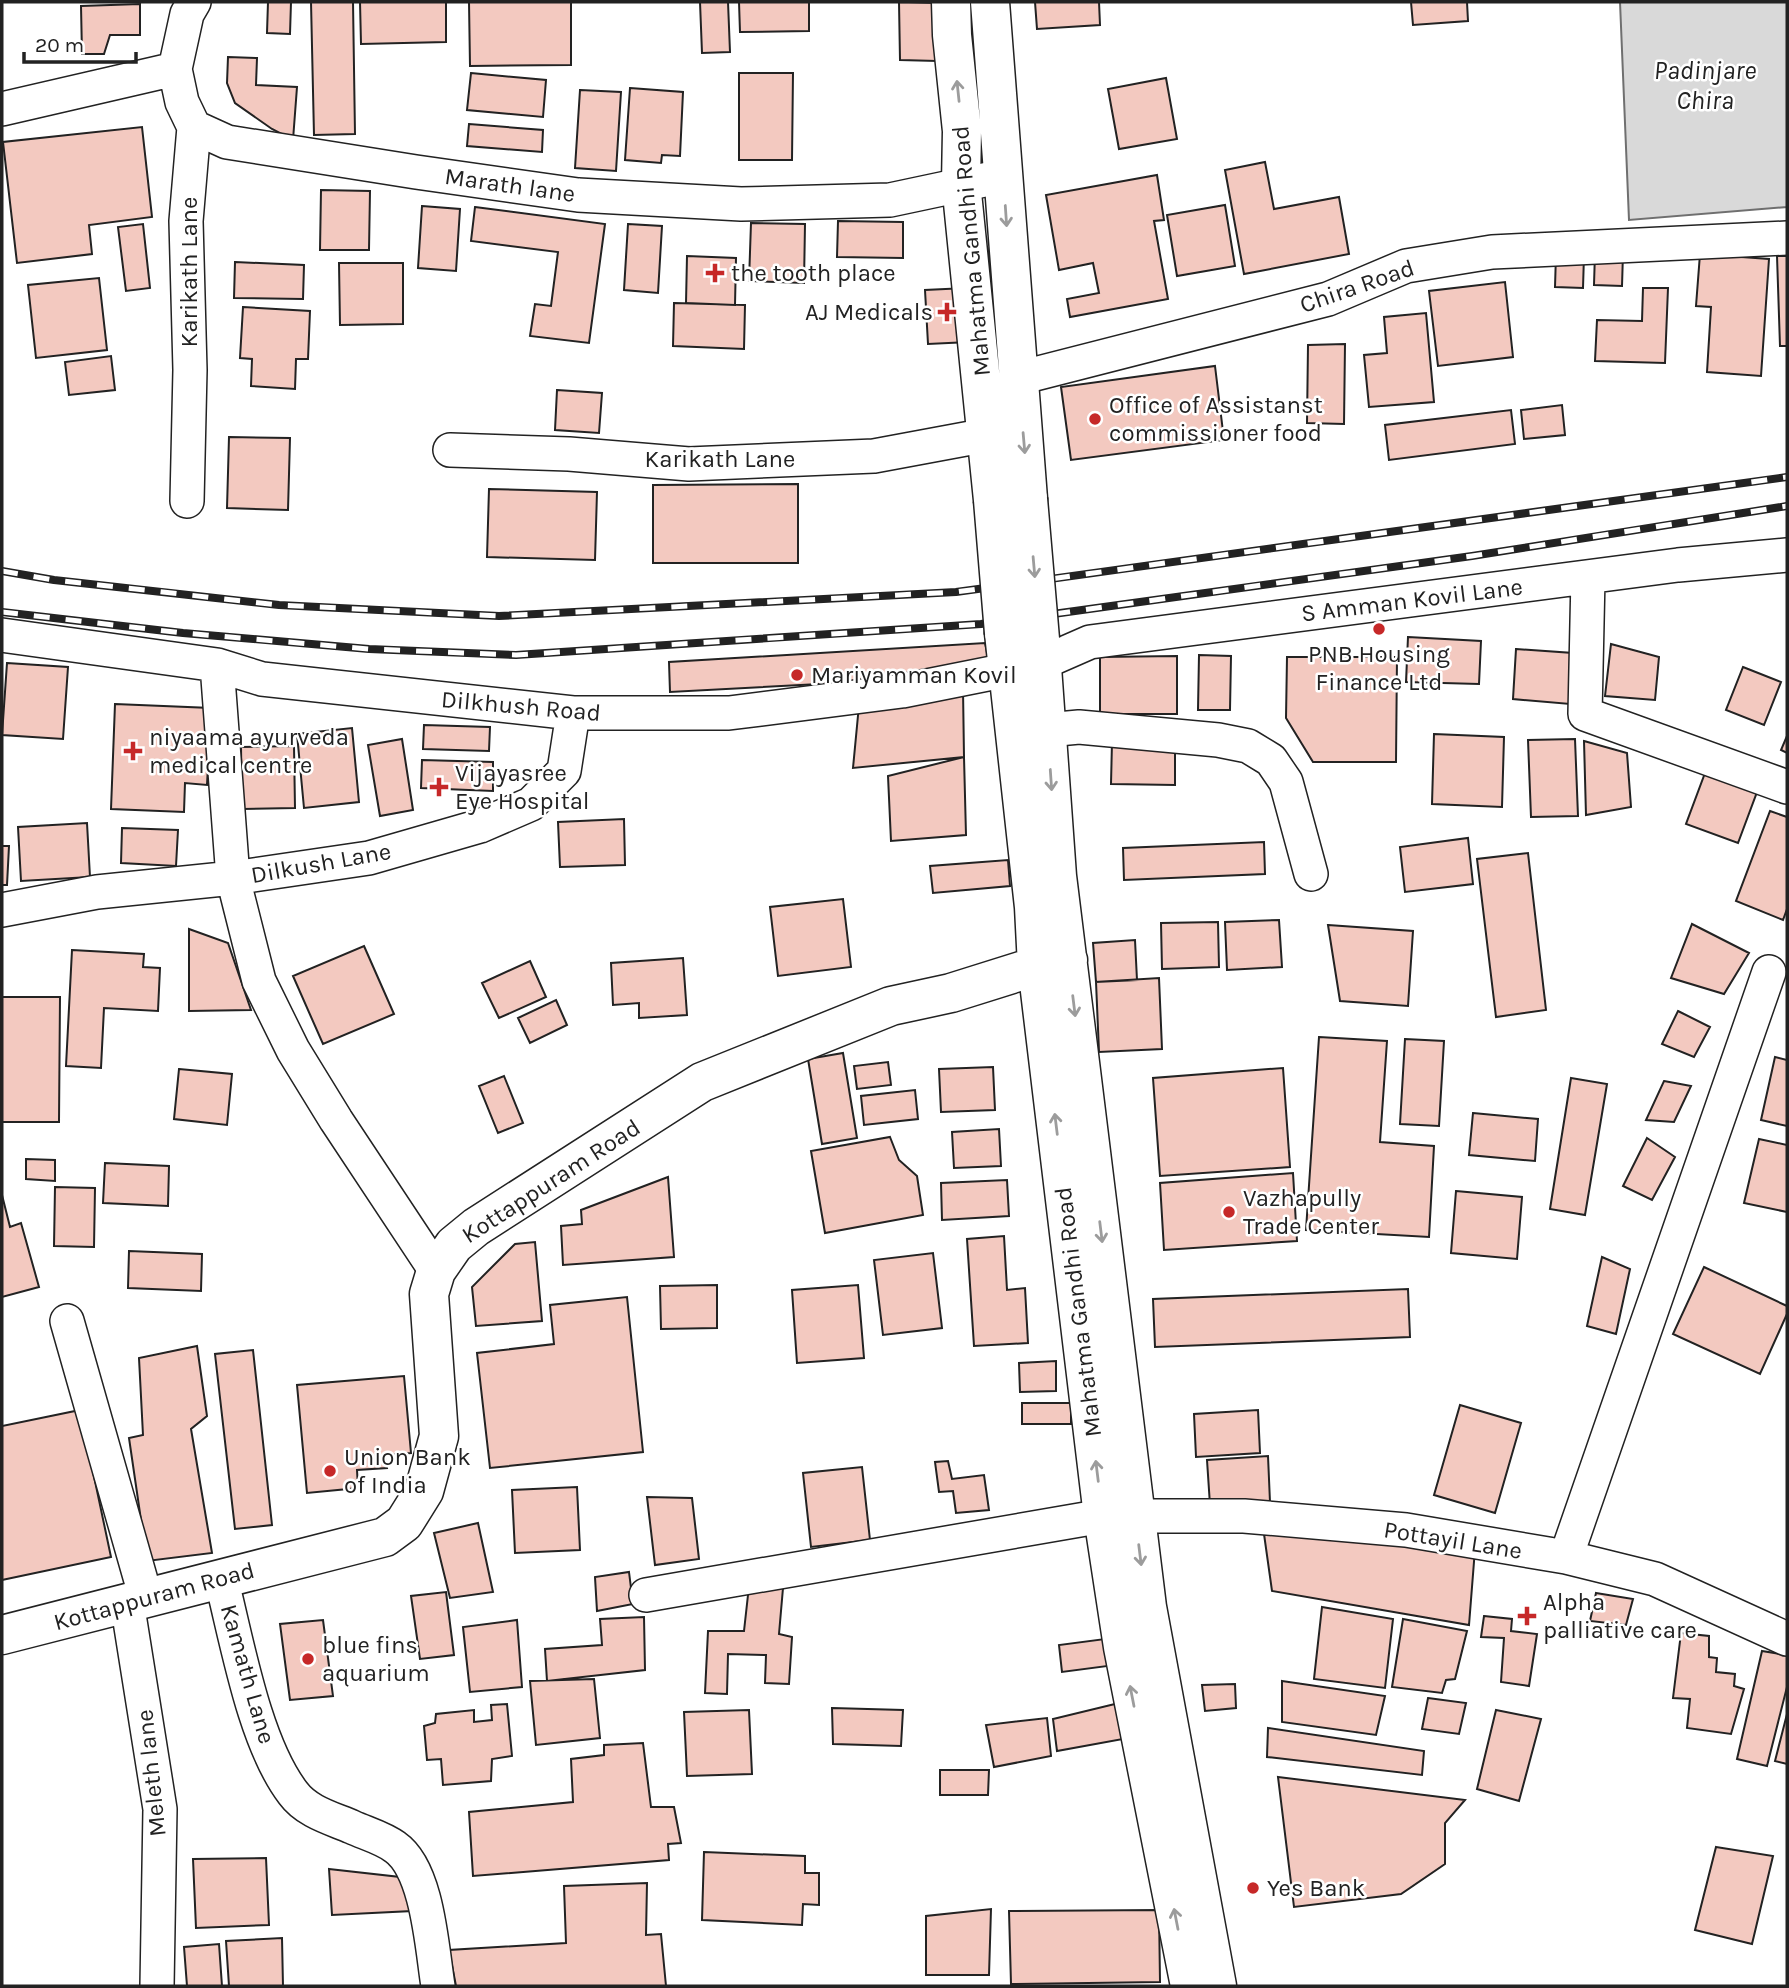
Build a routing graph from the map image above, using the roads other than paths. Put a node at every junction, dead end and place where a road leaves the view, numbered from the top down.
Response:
1 (194, 2) edge
2 (951, 2) edge
3 (990, 2) edge
4 (175, 69) junction
5 (2, 109) edge
6 (194, 127) junction
7 (1003, 176) junction
8 (961, 183) junction
9 (1787, 238) edge
10 (1019, 378) junction
11 (987, 435) junction
12 (450, 450) dead end
13 (1011, 500) junction
14 (187, 501) dead end
15 (1787, 555) edge
16 (1588, 577) junction
17 (2, 635) edge
18 (1024, 651) junction
19 (217, 665) junction
20 (573, 713) junction
21 (1047, 730) junction
22 (1787, 787) edge
23 (1311, 874) dead end
24 (233, 878) junction
25 (2, 910) edge
26 (1053, 963) junction
27 (1769, 972) dead end
28 (436, 1271) junction
29 (67, 1321) dead end
30 (1119, 1517) junction
31 (1566, 1558) junction
32 (221, 1577) junction
33 (646, 1595) dead end
34 (137, 1600) junction
35 (2, 1635) edge
36 (1787, 1640) edge
37 (157, 1986) edge
38 (438, 1986) edge
39 (1190, 1986) edge
40 (1217, 1986) edge

1 - 4 street
8 -> 2 main road, Mahatma Gandhi Road
3 - 7 main road, Mahatma Gandhi Road
4 - 5 street
4 - 6 street
6 - 8 street, Marath lane
6 - 14 street, Karikath Lane
7 - 8 street, Marath lane
7 -> 10 main road, Mahatma Gandhi Road
8 - 11 main road, Mahatma Gandhi Road
9 - 10 street, Chira Road
10 -> 13 main road, Mahatma Gandhi Road
11 - 12 street, Karikath Lane
11 - 13 main road, Mahatma Gandhi Road
13 - 18 main road, bridge
15 - 16 street, S Amman Kovil Lane
16 - 18 street, S Amman Kovil Lane
16 - 22 street
17 - 19 street, Dilkhush Road
18 - 20 street, Dilkhush Road
18 - 21 main road, Mahatma Gandhi Road
18 - 26 main road, Mahatma Gandhi Road
19 - 20 street, Dilkhush Road
19 - 24 street
20 - 24 street, Dilkush Lane
21 - 23 street
21 -> 26 main road, Mahatma Gandhi Road
24 - 25 street, Dilkush Lane
24 - 28 street
26 - 28 main road, Kottappuram Road
26 - 30 main road, Mahatma Gandhi Road
27 - 31 street
28 - 32 main road, Kottappuram Road
29 - 34 street, Meleth lane
30 - 31 street, Pottayil Lane
30 - 33 street, Pottayil Lane
39 -> 30 main road, Mahatma Gandhi Road
30 -> 40 main road, Mahatma Gandhi Road
31 - 36 street, Pottayil Lane
32 - 34 main road, Kottappuram Road
32 - 38 street, Kamath Lane
34 - 35 main road, Kottappuram Road
34 - 37 street, Meleth lane

